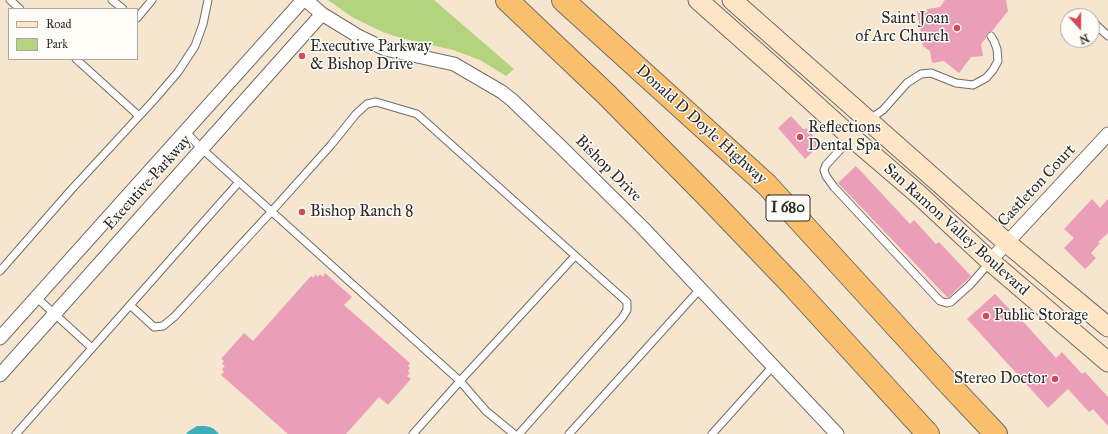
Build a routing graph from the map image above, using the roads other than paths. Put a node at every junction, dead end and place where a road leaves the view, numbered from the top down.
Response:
1 (10, 0) edge
2 (112, 0) edge
3 (152, 0) edge
4 (208, 0) edge
5 (303, 0) edge
6 (306, 0) edge
7 (507, 0) edge
8 (562, 0) edge
9 (698, 0) edge
10 (732, 0) edge
11 (19, 8) edge
12 (121, 8) edge
13 (322, 14) junction
14 (138, 17) edge
15 (1100, 28) edge
16 (991, 36) dead end
17 (1108, 36) edge
18 (77, 60) edge
19 (139, 116) junction
20 (868, 120) junction
21 (185, 131) junction
22 (1108, 134) edge
23 (850, 136) junction
24 (202, 148) junction
25 (239, 182) junction
26 (271, 212) junction
27 (1007, 243) junction
28 (575, 256) junction
29 (990, 261) junction
30 (0, 271) edge
31 (701, 288) junction
32 (37, 298) junction
33 (130, 305) junction
34 (54, 314) junction
35 (1108, 327) edge
36 (0, 338) edge
37 (92, 348) junction
38 (1108, 362) edge
39 (773, 366) junction
40 (0, 375) edge
41 (460, 380) junction
42 (16, 434) edge
43 (413, 434) edge
44 (514, 434) edge
45 (519, 434) edge
46 (569, 434) edge
47 (712, 434) edge
48 (837, 434) edge
49 (928, 434) edge
50 (996, 434) edge

1 - 11 lane
2 - 12 lane
3 - 14 lane
4 - 19 lane
5 - 21 street, Executive Parkway
6 - 13 street, Bishop Drive
7 - 49 highway
8 - 50 highway, Donald D Doyle Highway / I 680
9 - 23 main road, San Ramon Valley Boulevard
10 - 20 main road, San Ramon Valley Boulevard
13 - 24 street, Executive Parkway
13 - 31 street, Bishop Drive
15 - 17 lane
16 - 20 lane
18 - 19 lane
19 - 30 lane
20 - 23 lane
20 - 27 main road, San Ramon Valley Boulevard
21 - 24 lane
21 - 32 street, Executive Parkway
22 - 27 street, Castleton Court
23 - 29 main road, San Ramon Valley Boulevard
23 - 29 lane
24 - 25 lane
24 - 34 street, Executive Parkway
25 - 26 lane
25 - 33 lane
26 - 28 lane
26 - 33 lane
26 - 41 lane
27 - 29 street, Castleton Court
27 - 35 main road, San Ramon Valley Boulevard
28 - 41 lane
28 - 45 lane
29 - 38 main road, San Ramon Valley Boulevard
31 - 39 street, Bishop Drive
31 - 46 lane
32 - 34 lane
32 - 36 street, Executive Parkway
33 - 37 lane
34 - 37 lane
34 - 40 street, Executive Parkway
37 - 42 lane
39 - 47 lane
39 - 48 street, Bishop Drive
41 - 43 lane
41 - 44 lane

